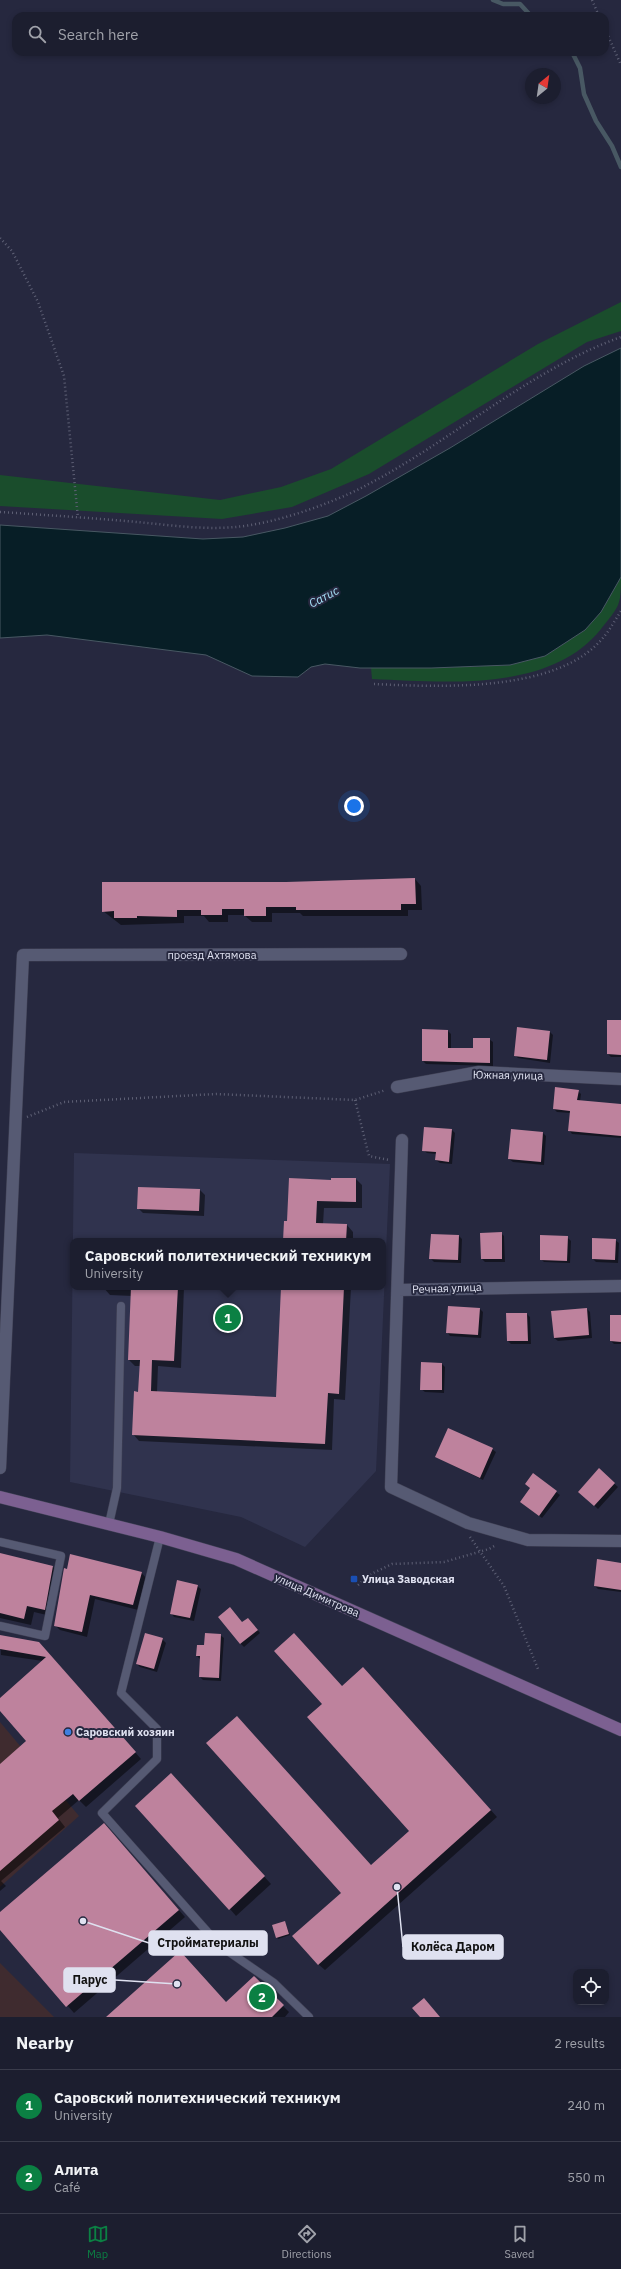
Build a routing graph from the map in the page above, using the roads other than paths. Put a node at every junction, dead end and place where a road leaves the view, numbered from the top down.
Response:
1 (401, 954) dead end
2 (621, 1079) edge
3 (397, 1087) road end
4 (402, 1140) dead end
5 (621, 1286) edge
6 (398, 1290) junction
7 (121, 1306) dead end
8 (0, 1468) edge
9 (0, 1497) edge
10 (109, 1524) junction
11 (160, 1537) junction
12 (621, 1541) edge
13 (0, 1542) edge
14 (0, 1626) edge
15 (621, 1730) edge
16 (309, 2017) edge

1 - 8 street, проезд Ахтямова
2 - 3 street, Южная улица
4 - 6 street, Речная улица
5 - 6 street, Речная улица
6 - 12 street
7 - 10 lane
9 - 10 street, улица Димитрова
10 - 11 street, улица Димитрова
11 - 15 street, улица Димитрова
11 - 16 lane
13 - 14 lane

